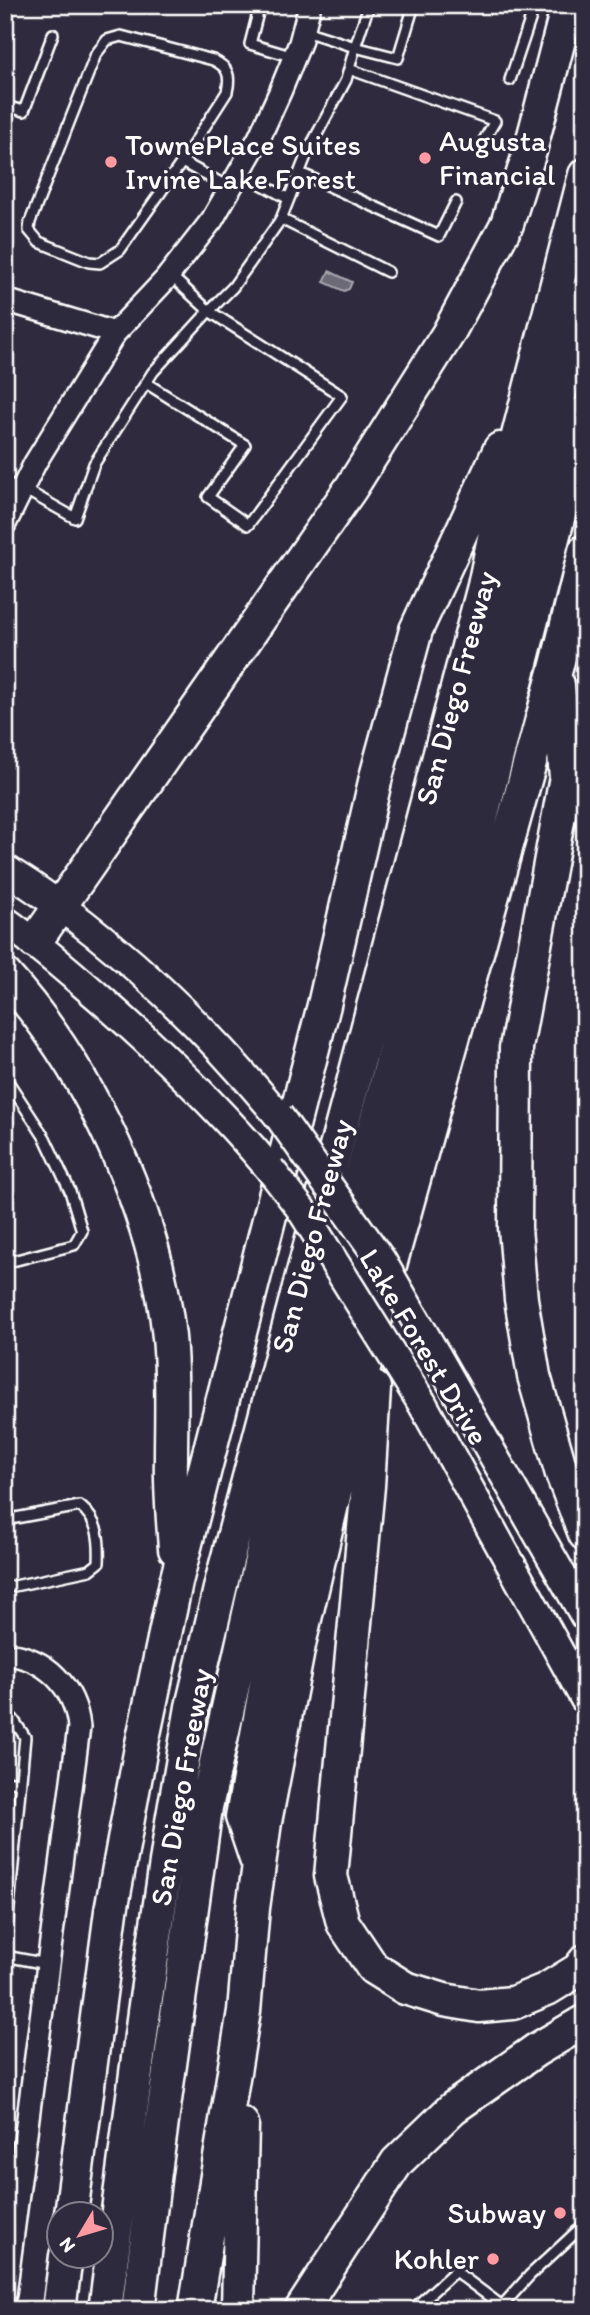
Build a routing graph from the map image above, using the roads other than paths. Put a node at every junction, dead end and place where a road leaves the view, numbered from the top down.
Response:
1 (260, 5) edge
2 (310, 5) edge
3 (369, 5) edge
4 (414, 5) edge
5 (535, 5) edge
6 (568, 5) edge
7 (303, 31) junction
8 (52, 34) dead end
9 (355, 47) junction
10 (293, 57) junction
11 (349, 69) junction
12 (510, 80) dead end
13 (5, 106) edge
14 (484, 140) dead end
15 (182, 162) junction
16 (300, 173) junction
17 (585, 176) edge
18 (235, 180) junction
19 (289, 199) junction
20 (456, 202) dead end
21 (281, 219) junction
22 (388, 272) dead end
23 (169, 274) junction
24 (585, 295) edge
25 (5, 300) edge
26 (209, 311) junction
27 (115, 333) junction
28 (533, 376) junction
29 (146, 383) junction
30 (585, 413) edge
31 (14, 485) edge
32 (5, 524) edge
33 (585, 551) edge
34 (557, 665) junction
35 (5, 869) edge
36 (58, 905) junction
37 (5, 921) edge
38 (34, 942) junction
39 (5, 975) edge
40 (5, 1077) edge
41 (5, 1263) edge
42 (380, 1301) junction
43 (5, 1520) edge
44 (585, 1534) edge
45 (176, 1582) junction
46 (5, 1588) edge
47 (585, 1616) edge
48 (5, 1654) edge
49 (585, 1699) edge
50 (5, 1718) edge
51 (5, 1782) edge
52 (19, 1783) junction
53 (259, 1867) junction
54 (5, 1950) edge
55 (5, 1956) edge
56 (585, 1961) edge
57 (49, 1964) junction
58 (244, 2011) junction
59 (585, 2021) edge
60 (11, 2198) edge
61 (73, 2200) edge
62 (585, 2224) edge
63 (64, 2270) edge
64 (5, 2294) edge
65 (505, 2308) edge
66 (58, 2310) edge
67 (105, 2310) edge
68 (138, 2310) edge
69 (195, 2310) edge
70 (238, 2310) edge
71 (301, 2310) edge
72 (412, 2310) edge

1 - 10 lane
2 - 7 street
3 - 9 lane
4 - 9 lane
5 - 12 lane
6 - 36 highway
7 - 9 lane
7 - 10 street
8 - 13 lane
9 - 11 lane
10 - 18 street
11 - 14 lane
11 - 16 lane
15 - 15 lane
15 - 18 lane
16 - 19 lane
16 - 20 lane
17 - 28 highway, San Diego Freeway
18 - 19 lane
18 - 23 street
19 - 21 lane
21 - 22 lane
21 - 26 lane
23 - 26 lane
23 - 27 street
24 - 68 highway
25 - 27 street
26 - 29 lane
26 - 29 lane
27 - 31 street
28 - 45 highway
28 - 67 highway, San Diego Freeway
29 - 31 lane
30 - 53 highway
31 - 32 street
33 - 34 highway
34 - 42 highway
34 - 44 highway
35 - 36 main road, Lake Forest Drive
36 - 38 highway
36 - 47 main road, Lake Forest Drive, bridge
37 - 38 main road, Lake Forest Drive
38 - 49 main road, Lake Forest Drive, bridge
39 - 45 highway
40 - 41 lane
42 - 53 highway
42 - 56 highway
43 - 46 lane
45 - 61 highway
48 - 57 street
50 - 52 lane
51 - 52 lane
52 - 54 lane
53 - 58 highway
55 - 57 lane
57 - 60 street
58 - 69 highway
58 - 70 highway
59 - 71 highway
60 - 64 street
62 - 65 lane
63 - 66 highway
65 - 72 lane

